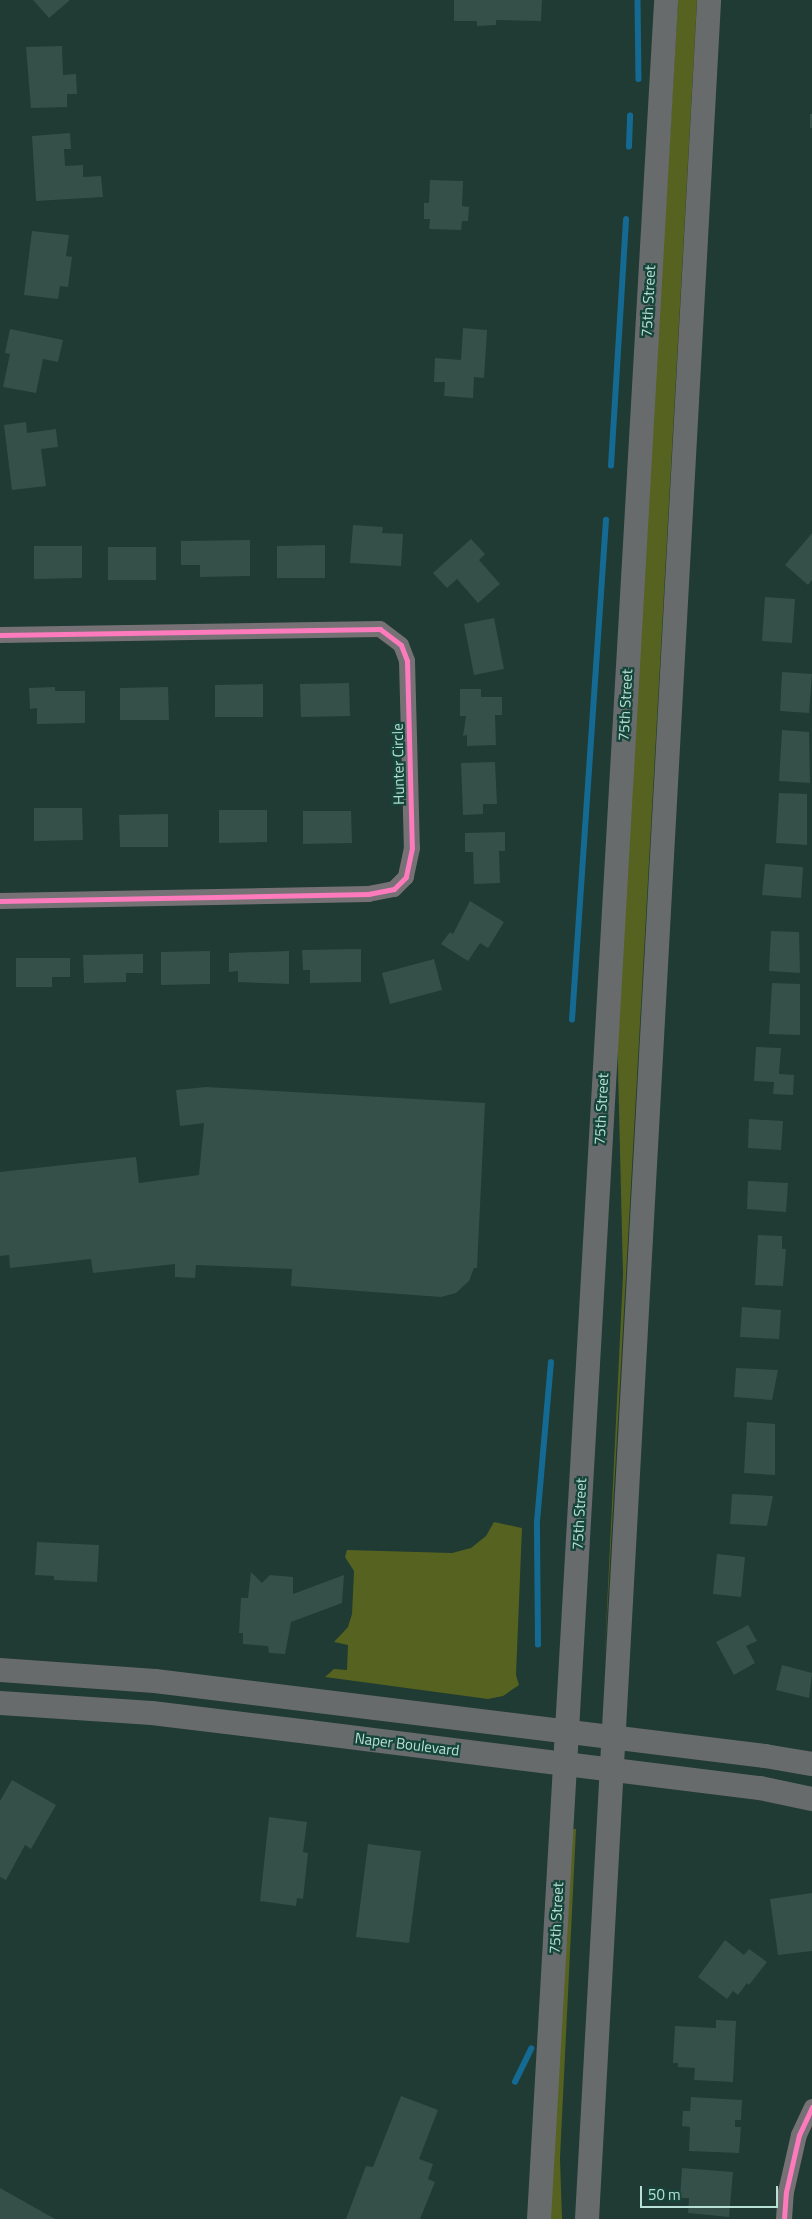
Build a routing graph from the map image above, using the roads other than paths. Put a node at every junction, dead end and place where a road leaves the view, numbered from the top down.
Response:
1 (666, 0) edge
2 (709, 0) edge
3 (0, 635) edge
4 (0, 901) edge
5 (0, 1670) edge
6 (0, 1702) edge
7 (567, 1730) junction
8 (614, 1738) junction
9 (812, 1764) edge
10 (565, 1765) junction
11 (612, 1771) junction
12 (812, 1799) edge
13 (812, 2107) edge
14 (540, 2219) edge
15 (588, 2219) edge
16 (784, 2219) edge

1 - 7 main road, 75th Street
2 - 8 main road
3 - 4 street, Hunter Circle
5 - 7 main road
6 - 10 main road, Naper Boulevard
7 - 8 main road
7 - 10 main road, 75th Street
8 - 9 main road
8 - 11 main road
10 - 11 main road, Naper Boulevard
10 - 14 main road, 75th Street
11 - 12 main road, Naper Boulevard
11 - 15 main road
13 - 16 street

